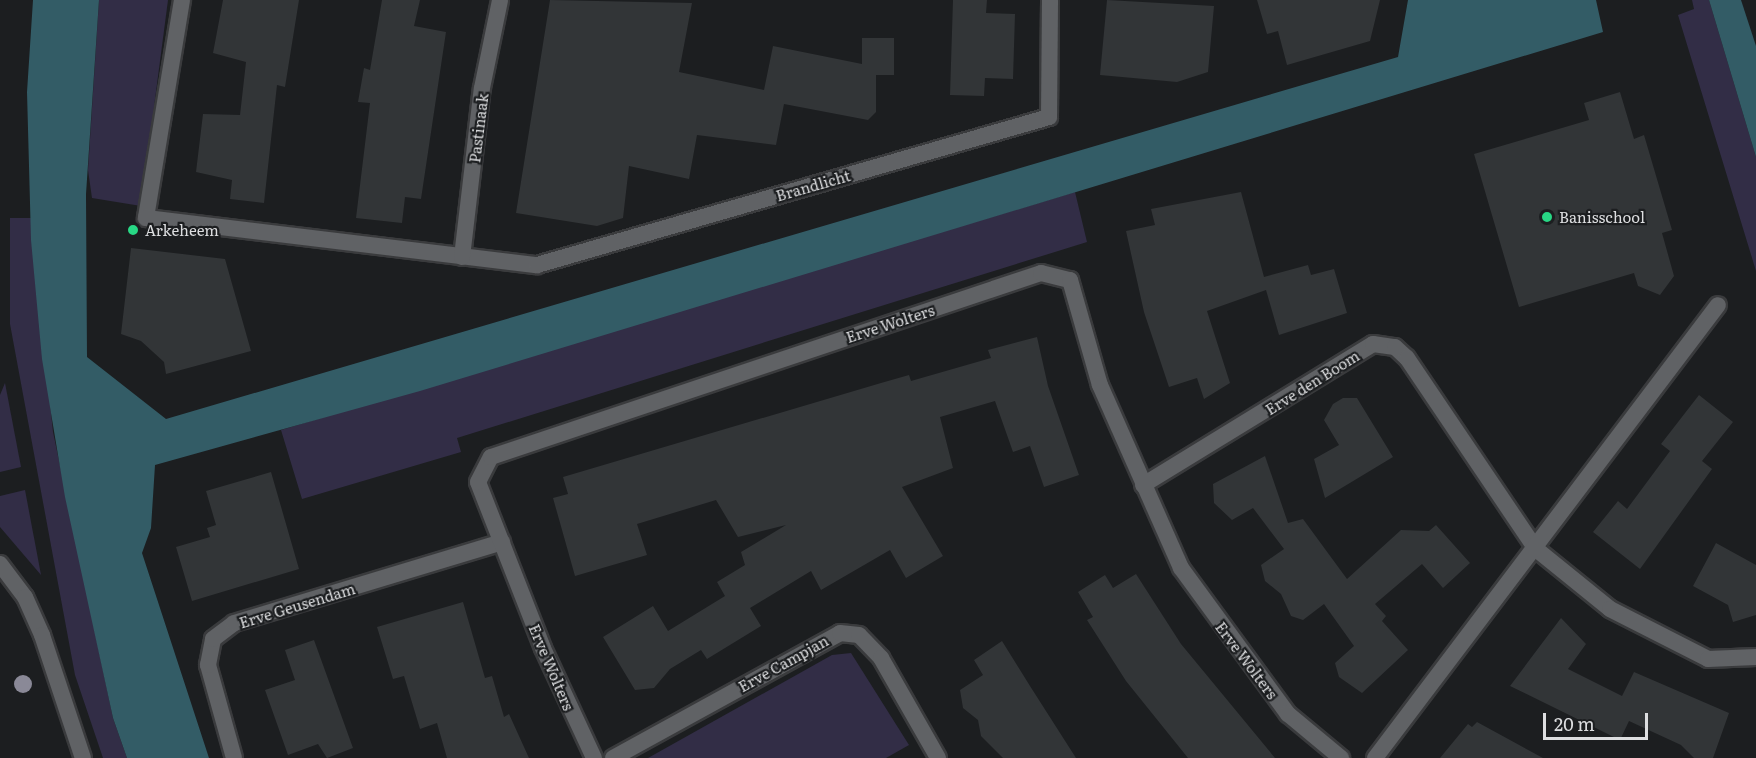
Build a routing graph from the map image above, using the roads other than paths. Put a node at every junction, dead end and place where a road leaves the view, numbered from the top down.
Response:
1 (182, 0) edge
2 (500, 0) edge
3 (1050, 0) edge
4 (462, 257) junction
5 (1718, 305) dead end
6 (1143, 485) junction
7 (502, 542) junction
8 (1536, 549) junction
9 (0, 564) edge
10 (1756, 657) edge
11 (83, 758) edge
12 (234, 758) edge
13 (594, 758) edge
14 (613, 758) edge
15 (938, 758) edge
16 (1341, 758) edge
17 (1375, 758) edge

1 - 4 street
2 - 4 street, Pastinaak
3 - 4 street, Brandlicht
5 - 8 street
6 - 7 street, Erve Wolters
6 - 8 street, Erve den Boom
6 - 16 street, Erve Wolters
7 - 12 street, Erve Geusendam
7 - 13 street, Erve Wolters
8 - 10 street, Erve den Boom
8 - 17 street
9 - 11 street
14 - 15 street, Erve Campjan

